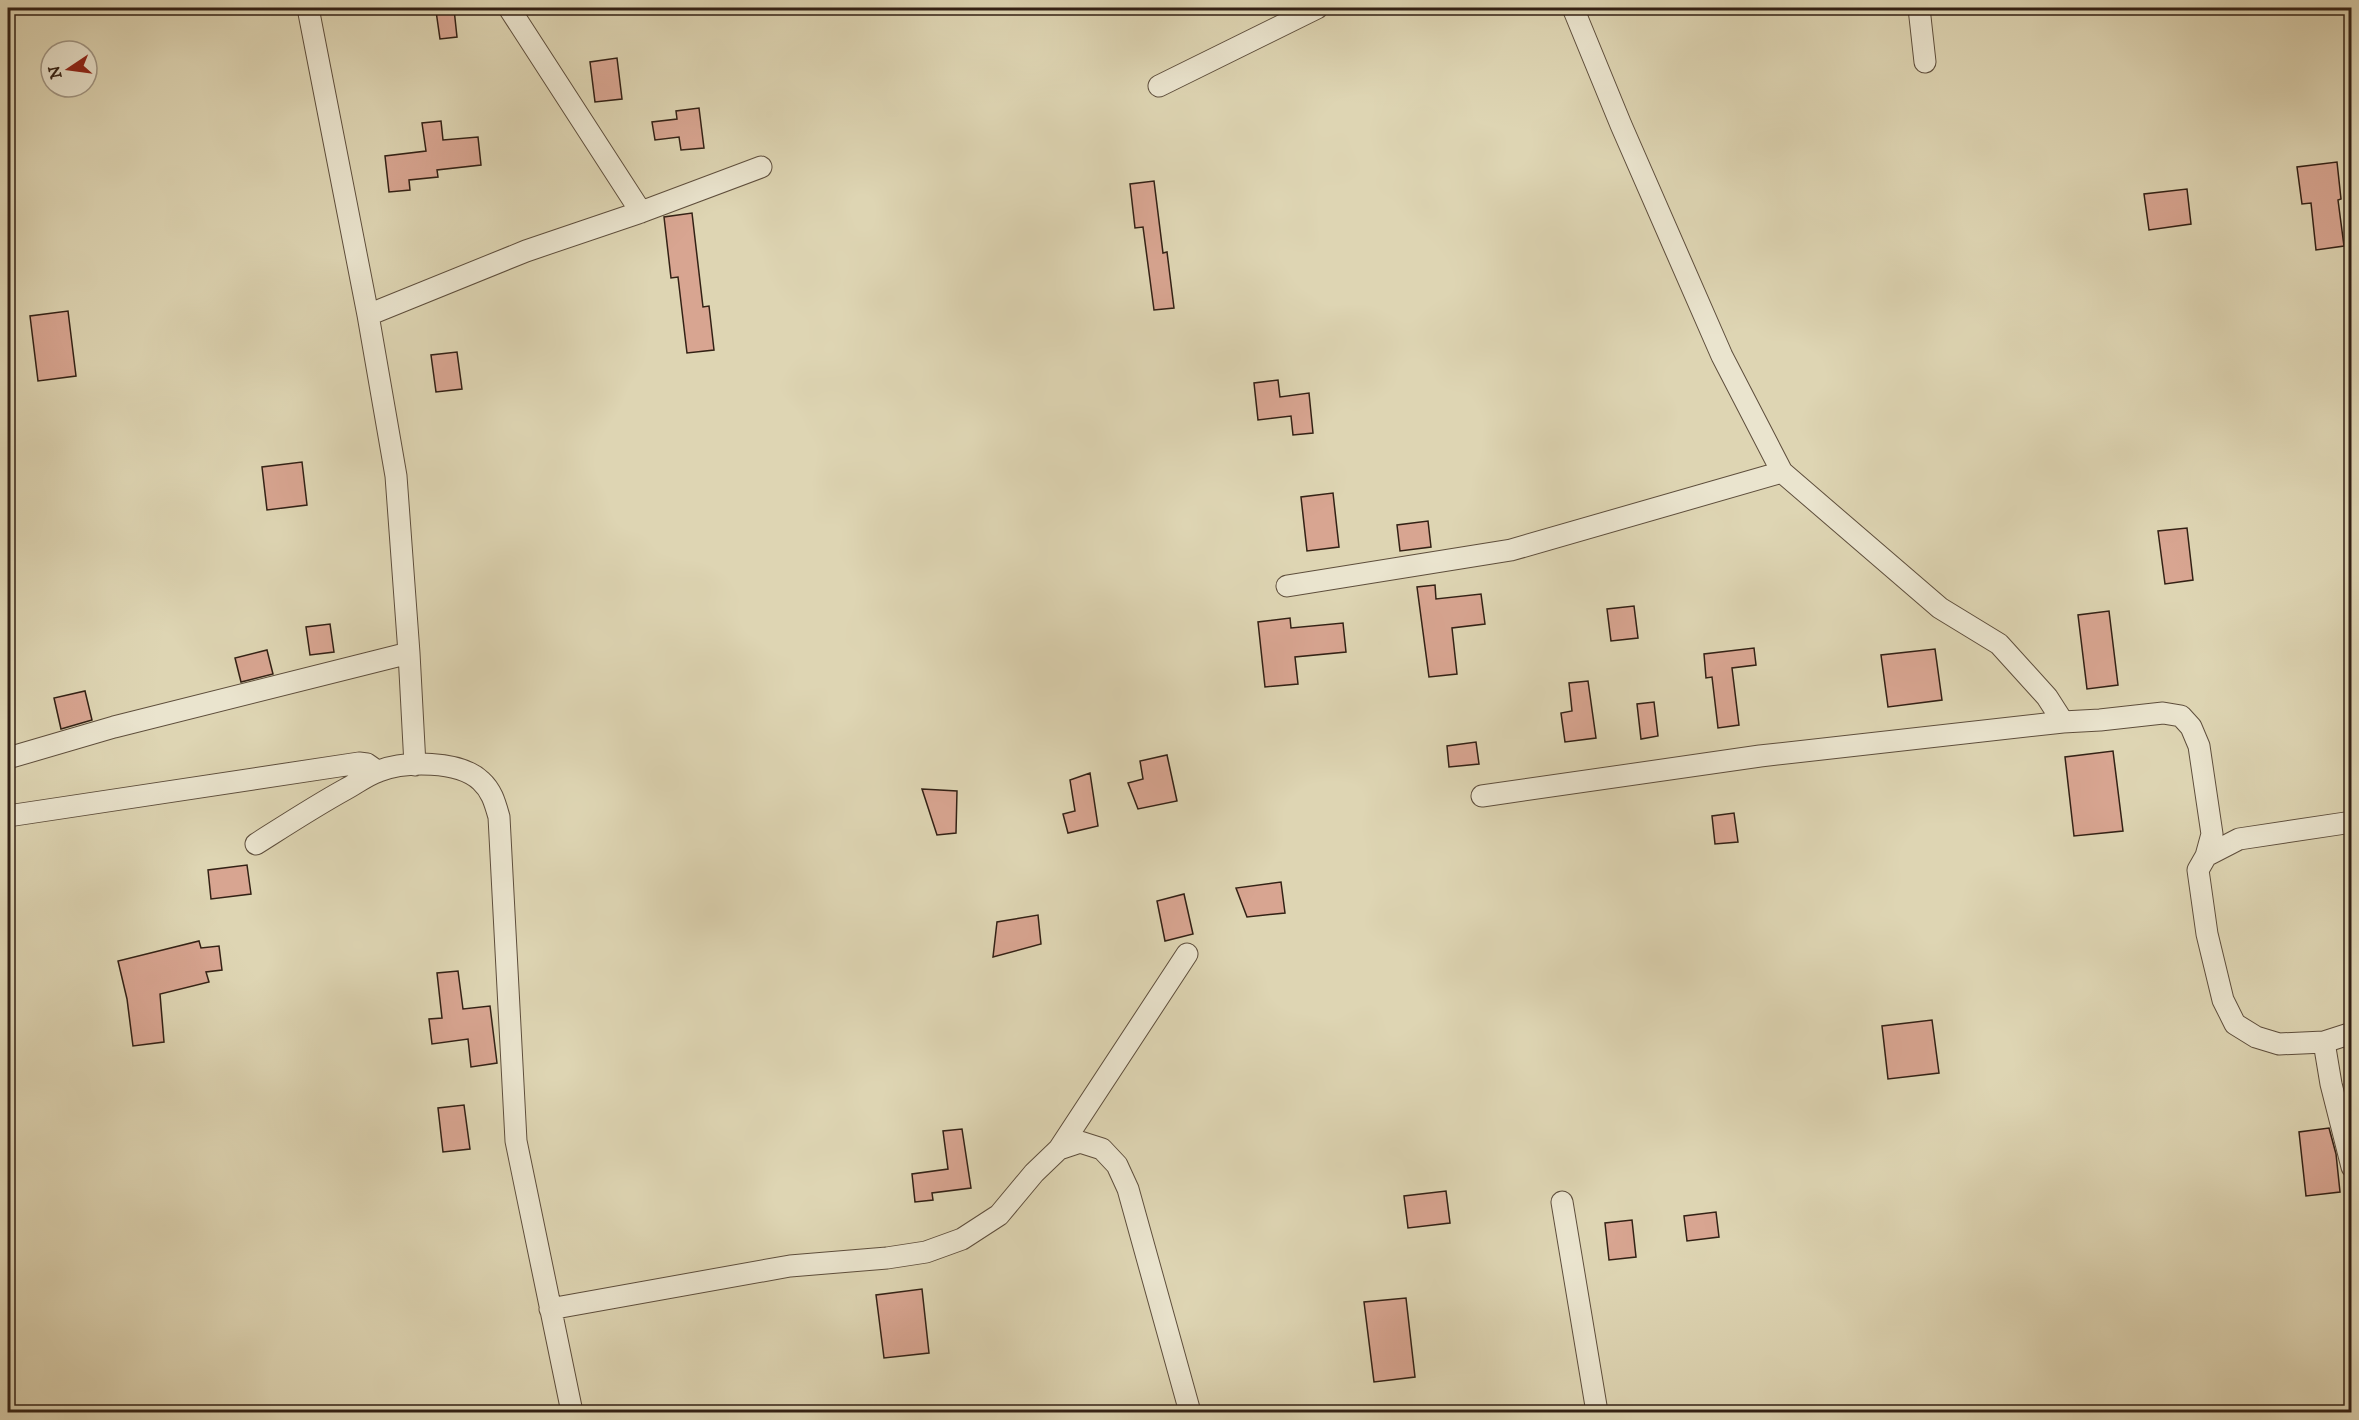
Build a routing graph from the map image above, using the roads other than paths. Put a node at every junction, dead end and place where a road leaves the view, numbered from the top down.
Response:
1 (308, 8) edge
2 (509, 8) edge
3 (1317, 8) edge
4 (1573, 8) edge
5 (1920, 8) edge
6 (1925, 62) dead end
7 (1160, 86) dead end
8 (761, 167) dead end
9 (641, 212) junction
10 (368, 315) junction
11 (1782, 472) junction
12 (1287, 586) dead end
13 (410, 653) junction
14 (2063, 722) junction
15 (8, 758) edge
16 (415, 765) junction
17 (377, 771) junction
18 (1482, 796) dead end
19 (8, 816) edge
20 (2352, 822) edge
21 (256, 844) dead end
22 (2206, 855) junction
23 (1187, 954) dead end
24 (2352, 1033) edge
25 (2324, 1042) junction
26 (1059, 1149) junction
27 (2352, 1167) edge
28 (1562, 1202) dead end
29 (550, 1309) junction
30 (572, 1413) edge
31 (1190, 1413) edge
32 (1597, 1413) edge

1 - 10 street
2 - 9 street
3 - 7 street
4 - 11 street
5 - 6 street
8 - 9 street
9 - 10 street
10 - 13 street
11 - 12 street
11 - 14 street
13 - 15 street
13 - 16 street
14 - 18 street
14 - 22 street
16 - 17 street
16 - 29 street
17 - 19 street
17 - 21 street
20 - 22 street
22 - 25 street
23 - 26 street
24 - 25 street
25 - 27 street
26 - 29 street
26 - 31 street
28 - 32 street
29 - 30 street

